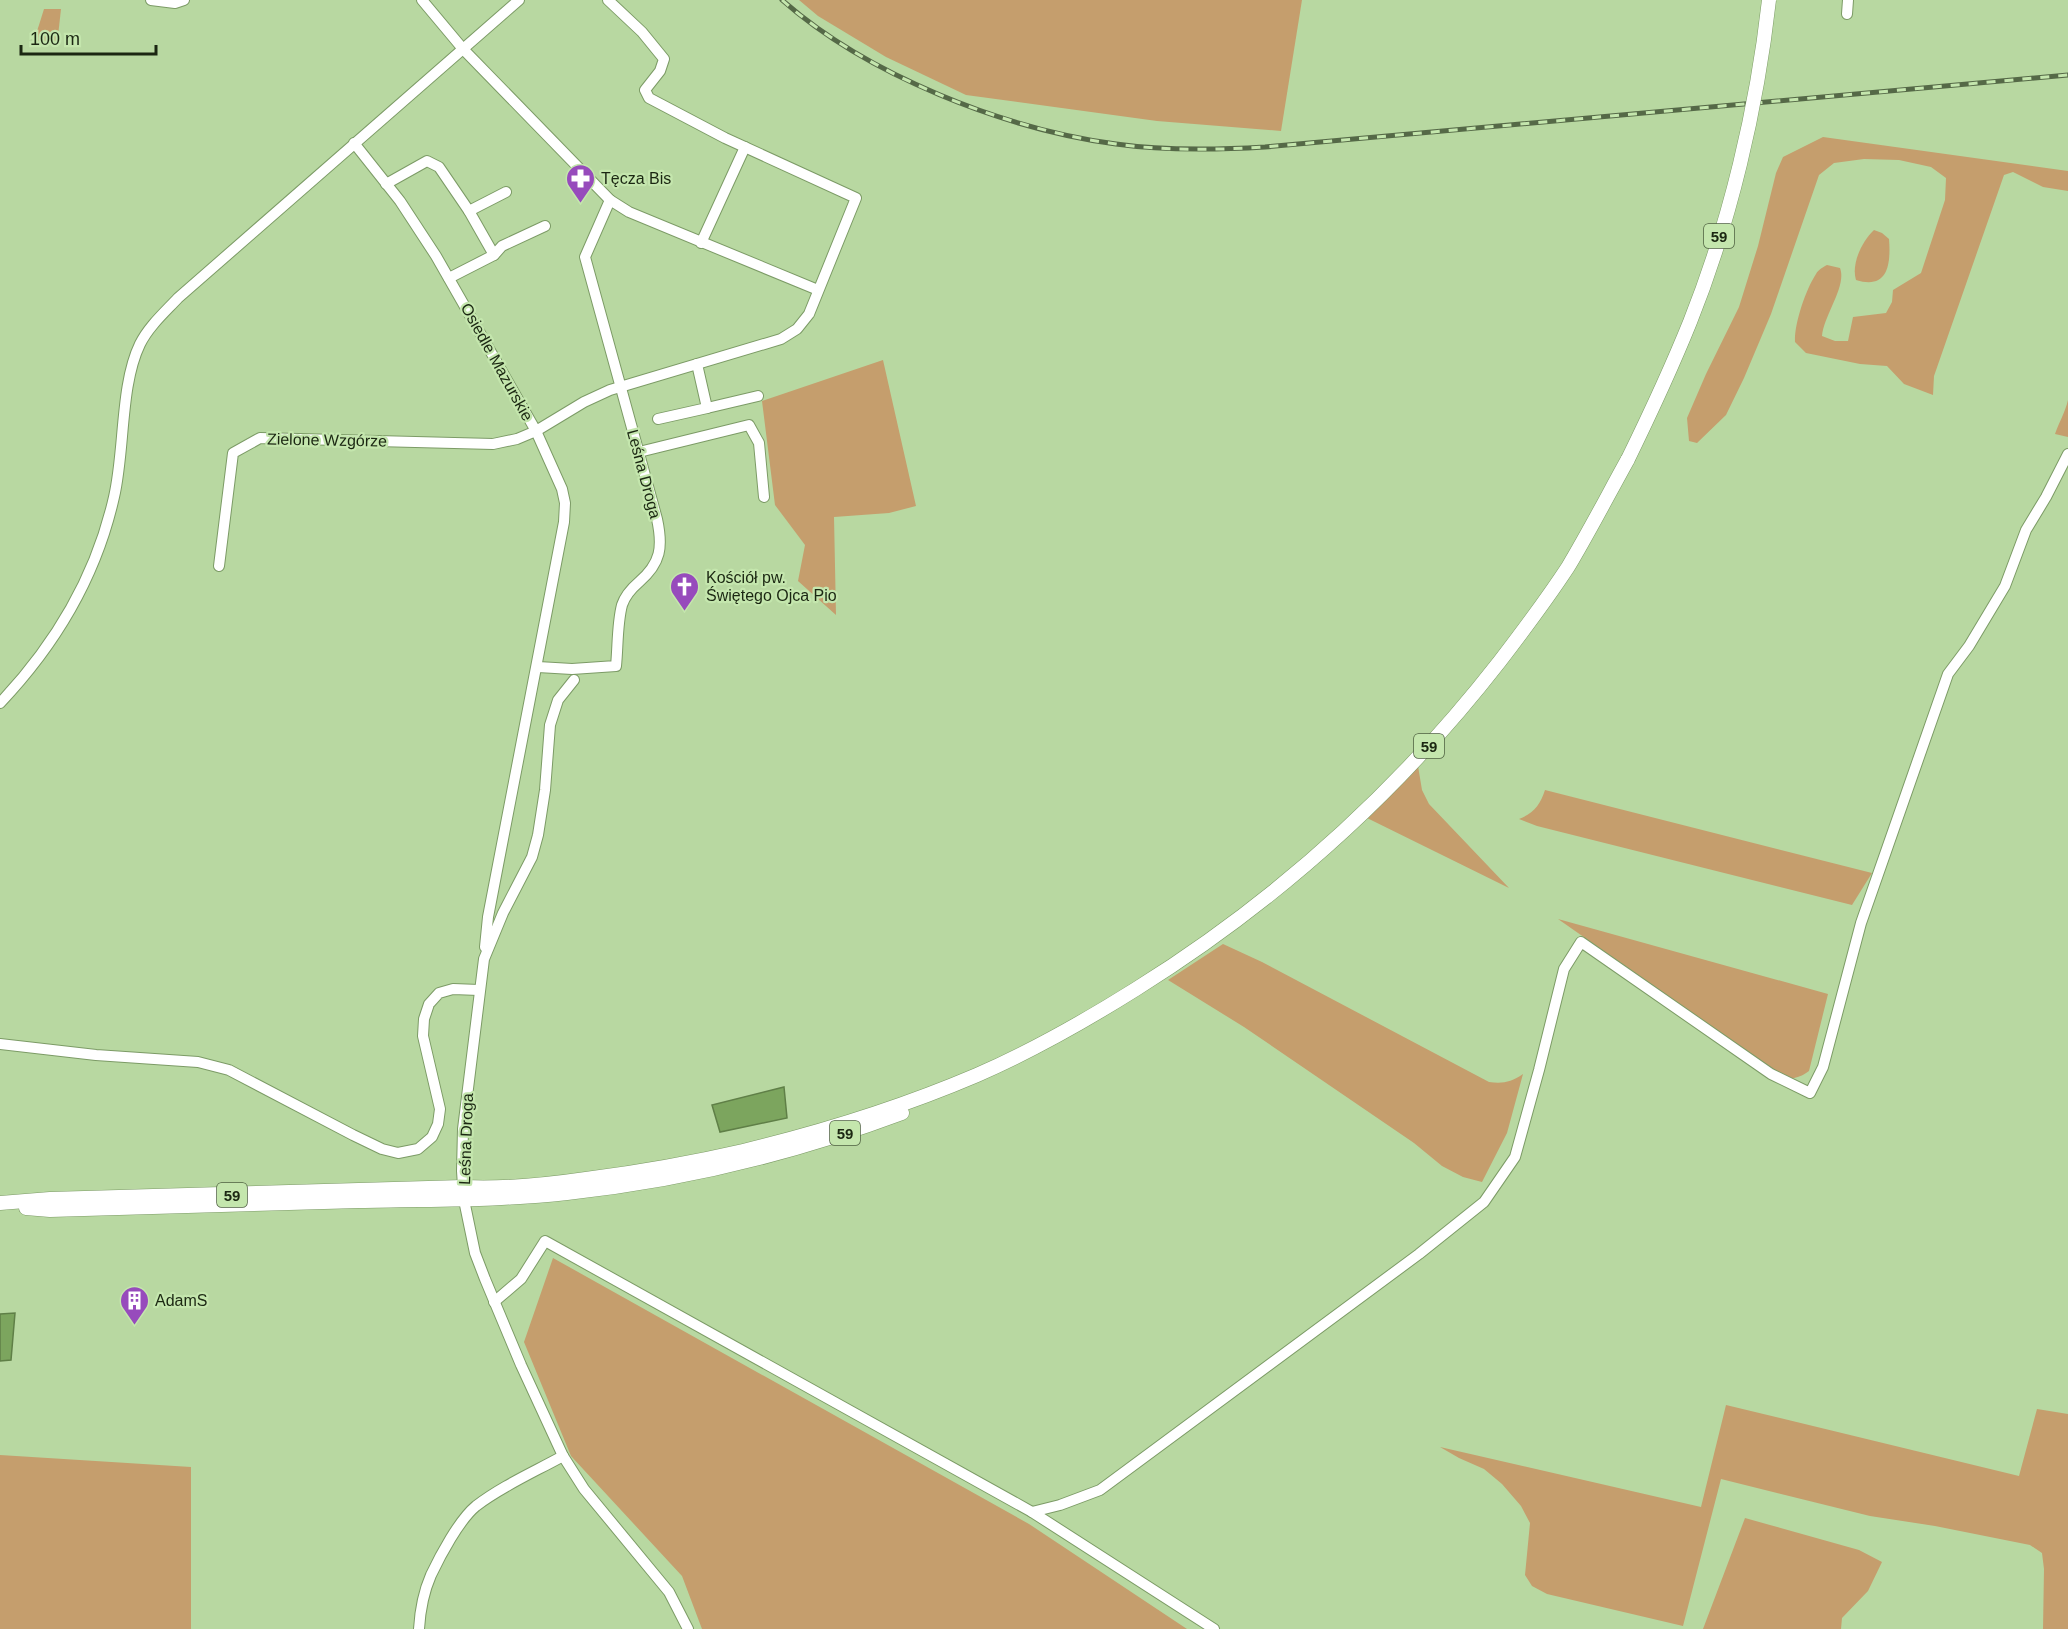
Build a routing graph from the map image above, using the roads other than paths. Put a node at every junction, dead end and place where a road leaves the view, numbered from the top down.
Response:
1 (151, 0) edge
2 (184, 0) edge
3 (422, 0) edge
4 (519, 0) edge
5 (608, 0) edge
6 (1769, 0) edge
7 (1848, 0) edge
8 (1847, 14) dead end
9 (463, 49) junction
10 (354, 143) junction
11 (745, 147) junction
12 (386, 184) junction
13 (506, 192) dead end
14 (610, 200) junction
15 (469, 211) junction
16 (545, 226) dead end
17 (701, 243) junction
18 (494, 255) junction
19 (449, 278) junction
20 (818, 290) junction
21 (697, 364) junction
22 (621, 387) junction
23 (758, 396) dead end
24 (707, 408) junction
25 (658, 419) dead end
26 (536, 431) junction
27 (639, 452) junction
28 (2068, 454) edge
29 (764, 497) dead end
30 (219, 566) dead end
31 (538, 667) junction
32 (574, 680) dead end
33 (0, 703) edge
34 (484, 959) junction
35 (479, 990) junction
36 (0, 1044) edge
37 (464, 1194) junction
38 (0, 1204) edge
39 (494, 1302) junction
40 (563, 1456) junction
41 (1032, 1512) junction
42 (419, 1629) edge
43 (688, 1629) edge
44 (1214, 1629) edge

1 - 2 street
3 - 9 street
4 - 9 street
5 - 11 street, Osiedle Mazurskie
6 - 37 main road, 59, bridge
7 - 8 street
9 - 10 street
9 - 14 street
10 - 12 street, Osiedle Mazurskie
10 - 33 street
11 - 17 street
11 - 20 street, Osiedle Mazurskie
12 - 15 street
12 - 19 street, Osiedle Mazurskie
13 - 15 street
14 - 17 street
14 - 22 street, Leśna Droga
15 - 18 street
16 - 18 street
17 - 20 street
18 - 19 street
19 - 26 street, Osiedle Mazurskie
20 - 21 street, Osiedle Mazurskie
21 - 22 street, Osiedle Mazurskie
21 - 24 street
22 - 26 street, Osiedle Mazurskie
22 - 27 street, Leśna Droga
23 - 24 street
24 - 25 street
26 - 30 street, Zielone Wzgórze
26 - 31 street
27 - 29 street
27 - 31 street, Leśna Droga
28 - 41 street
31 - 34 street
32 - 34 street, Leśna Droga
34 - 35 street, Leśna Droga
35 - 36 street
35 - 37 street, Leśna Droga
37 - 38 main road, 59
37 - 39 street, Leśna Droga
39 - 40 street, Leśna Droga
39 - 41 street
40 - 42 street
40 - 43 street, Leśna Droga
41 - 44 street

